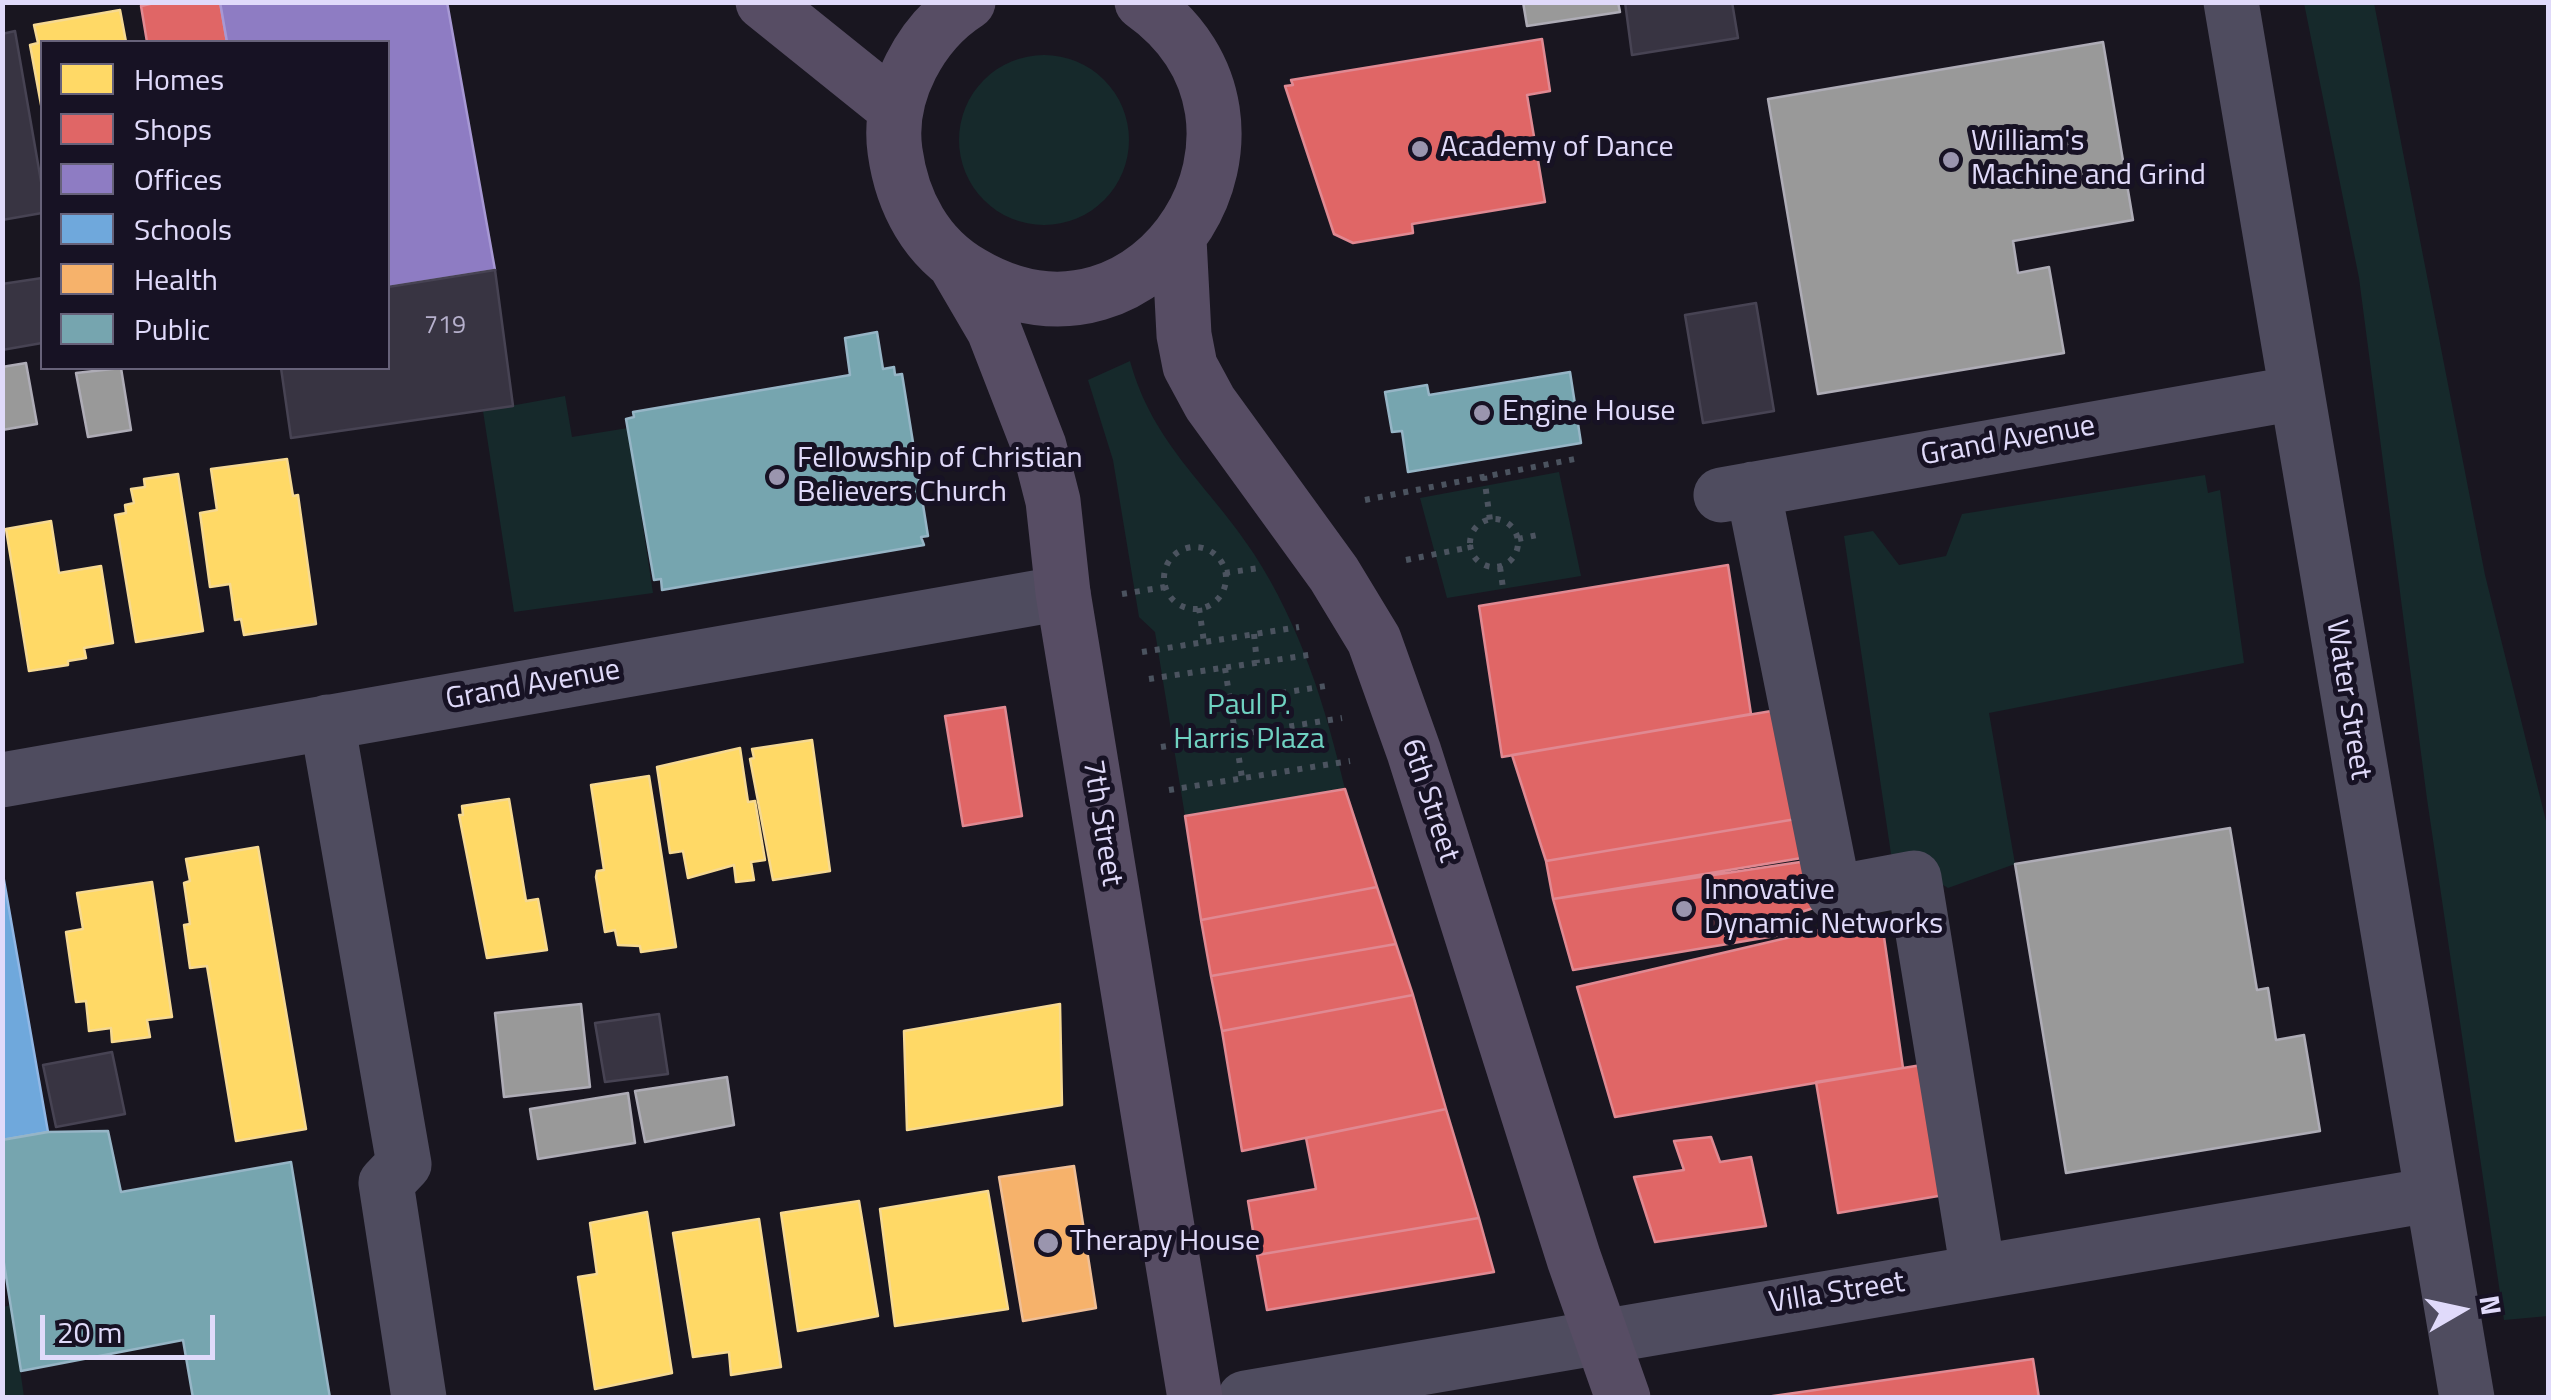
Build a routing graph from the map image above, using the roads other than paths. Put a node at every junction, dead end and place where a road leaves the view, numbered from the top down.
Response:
1 (763, 2) edge
2 (968, 2) edge
3 (1142, 2) edge
4 (2231, 2) edge
5 (1181, 25) edge
6 (896, 109) junction
7 (1179, 239) junction
8 (956, 265) junction
9 (2296, 393) junction
10 (1063, 593) junction
11 (327, 722) junction
12 (2, 780) edge
13 (2430, 1196) junction
14 (1978, 1271) junction
15 (1602, 1334) junction
16 (419, 1398) edge
17 (1196, 1398) edge
18 (1245, 1398) edge
19 (1623, 1398) edge
20 (2467, 1398) edge

1 - 6 main road
2 - 6 main road
3 - 5 main road
4 - 9 street, Water Street
5 - 7 main road
6 - 8 main road
7 - 8 main road
7 - 15 main road, 6th Street
8 - 10 main road, 7th Street
9 - 13 street, Water Street
9 - 14 street, Grand Avenue
10 - 11 street, Grand Avenue
10 - 17 main road, 7th Street
11 - 12 street, Grand Avenue
11 - 16 street
13 - 14 street, Villa Street
13 - 20 street, Water Street
14 - 15 street, Villa Street
15 - 18 street, Villa Street
15 - 19 main road, 6th Street

